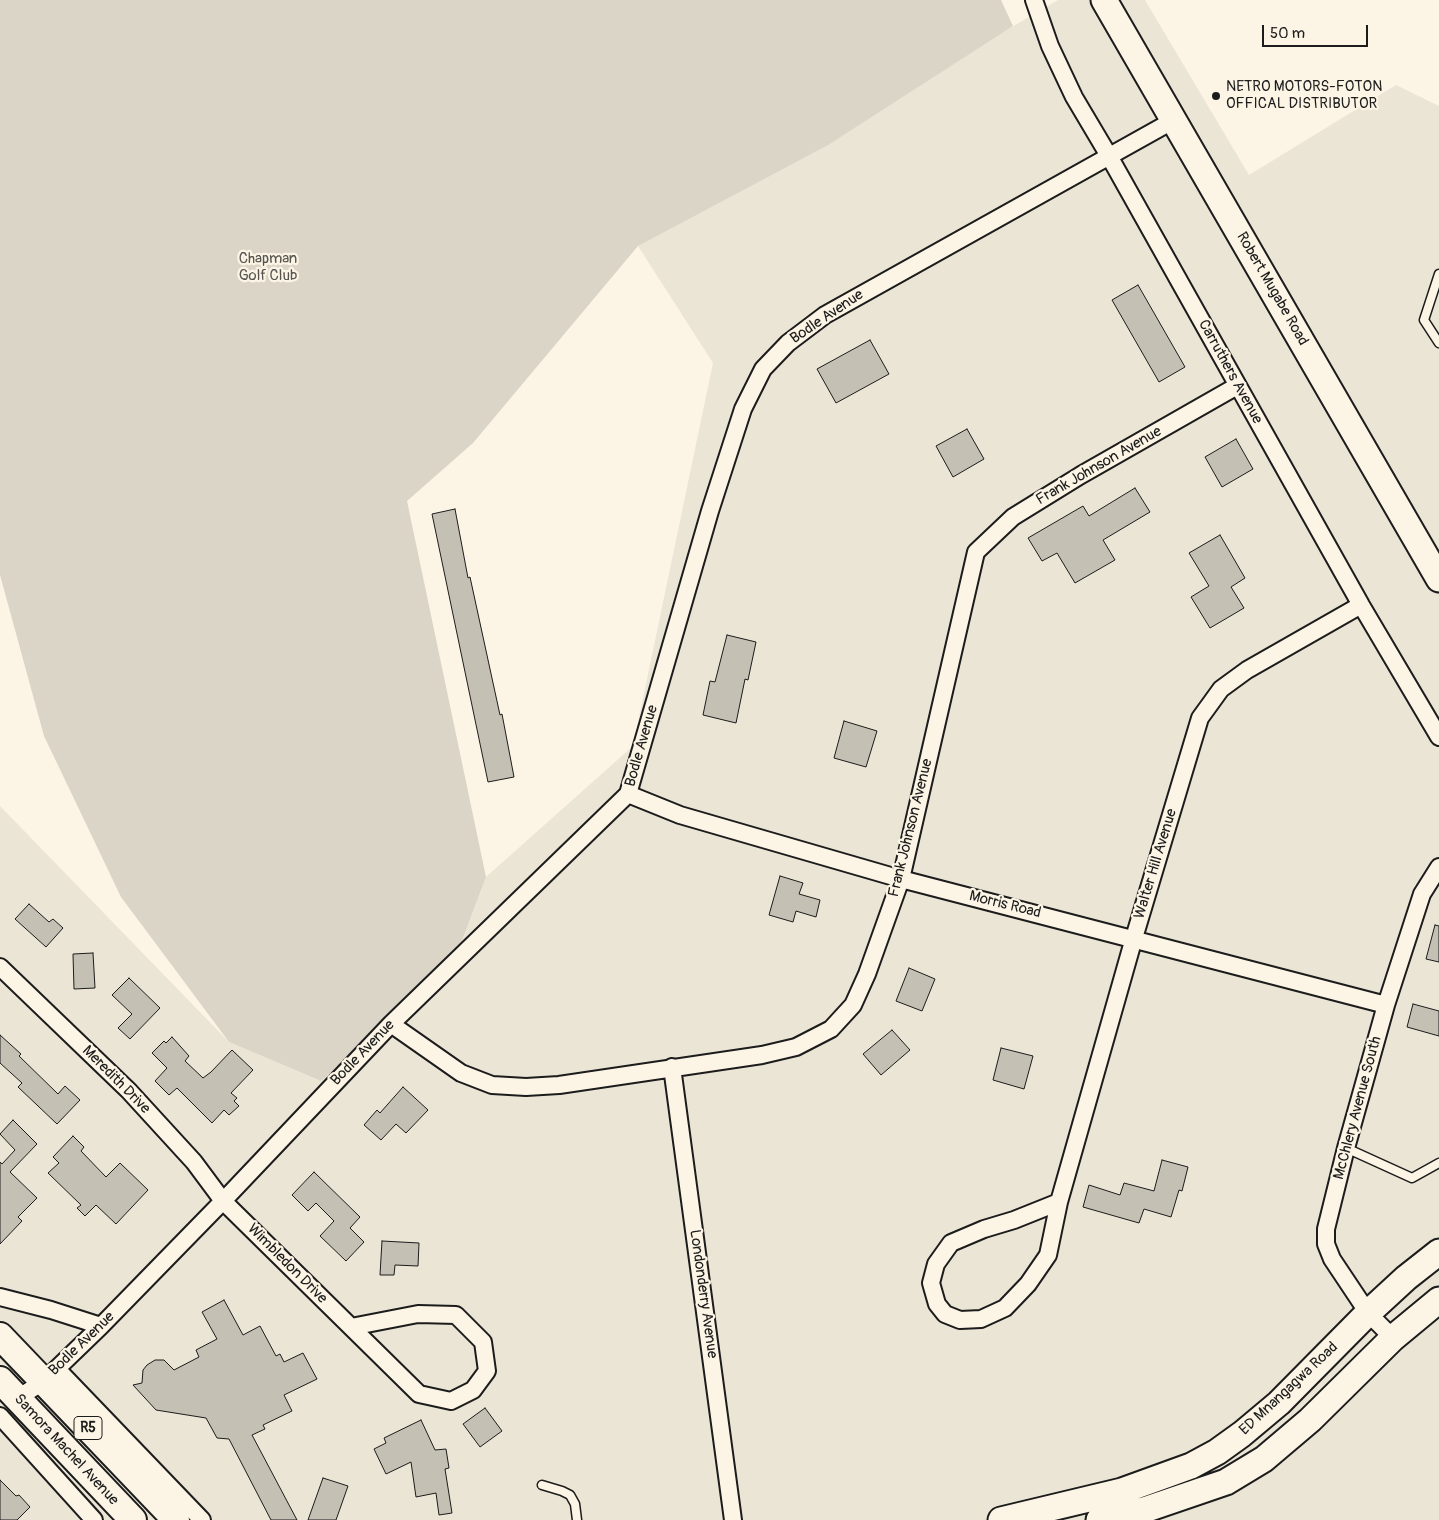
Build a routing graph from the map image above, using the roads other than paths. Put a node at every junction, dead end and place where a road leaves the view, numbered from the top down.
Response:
1 (1034, 0) edge
2 (1104, 0) edge
3 (1174, 120) junction
4 (1109, 156) junction
5 (1439, 274) edge
6 (1439, 343) edge
7 (1237, 386) junction
8 (1437, 572) edge
9 (1361, 604) junction
10 (1439, 737) edge
11 (628, 794) junction
12 (1439, 867) edge
13 (901, 879) junction
14 (1134, 938) junction
15 (0, 966) edge
16 (1386, 1005) junction
17 (391, 1024) junction
18 (672, 1068) junction
19 (1346, 1148) junction
20 (1439, 1163) edge
21 (224, 1201) junction
22 (1059, 1202) junction
23 (1439, 1252) edge
24 (0, 1297) edge
25 (1439, 1300) edge
26 (1368, 1313) junction
27 (101, 1326) junction
28 (351, 1327) junction
29 (0, 1336) edge
30 (1393, 1338) junction
31 (51, 1375) junction
32 (6, 1398) edge
33 (542, 1485) dead end
34 (1138, 1515) edge
35 (94, 1520) edge
36 (133, 1520) edge
37 (176, 1520) edge
38 (202, 1520) edge
39 (577, 1520) edge
40 (733, 1520) edge
41 (1001, 1520) edge
42 (1099, 1520) edge

1 - 4 street, Carruthers Avenue
2 - 3 main road, Robert Mugabe Road
3 - 4 street, Bodle Avenue
3 - 8 main road, Robert Mugabe Road
4 - 7 street, Carruthers Avenue
4 - 11 street, Bodle Avenue
5 - 6 lane
7 - 9 street, Carruthers Avenue
7 - 13 street, Frank Johnson Avenue
9 - 10 street, Carruthers Avenue
9 - 14 street, Walter Hill Avenue
11 - 13 street, Morris Road
11 - 17 street, Bodle Avenue
12 - 16 street, McChlery Avenue South
13 - 14 street, Morris Road
13 - 18 street, Frank Johnson Avenue
14 - 16 street, Morris Road
14 - 22 street, Walter Hill Avenue
15 - 21 street, Meredith Drive
16 - 19 street, McChlery Avenue South
17 - 18 street, Frank Johnson Avenue
17 - 21 street, Bodle Avenue
18 - 40 street, Londonderry Avenue
19 - 20 lane
19 - 26 street, McChlery Avenue South
21 - 27 street, Bodle Avenue
21 - 28 street, Wimbledon Drive
22 - 22 street, Walter Hill Avenue
23 - 26 main road, ED Mnangagwa Road
24 - 27 street
25 - 30 main road
26 - 30 street, McChlery Avenue South
26 - 41 main road, ED Mnangagwa Road
27 - 31 street, Bodle Avenue
28 - 28 street, Wimbledon Drive
29 - 31 highway, Samora Machel Avenue / R5
30 - 34 main road
31 - 32 street, Bodle Avenue
31 - 37 highway, Samora Machel Avenue / R5
31 - 38 street
32 - 35 street
32 - 36 highway, Samora Machel Avenue / R5
33 - 39 lane
34 - 42 main road

